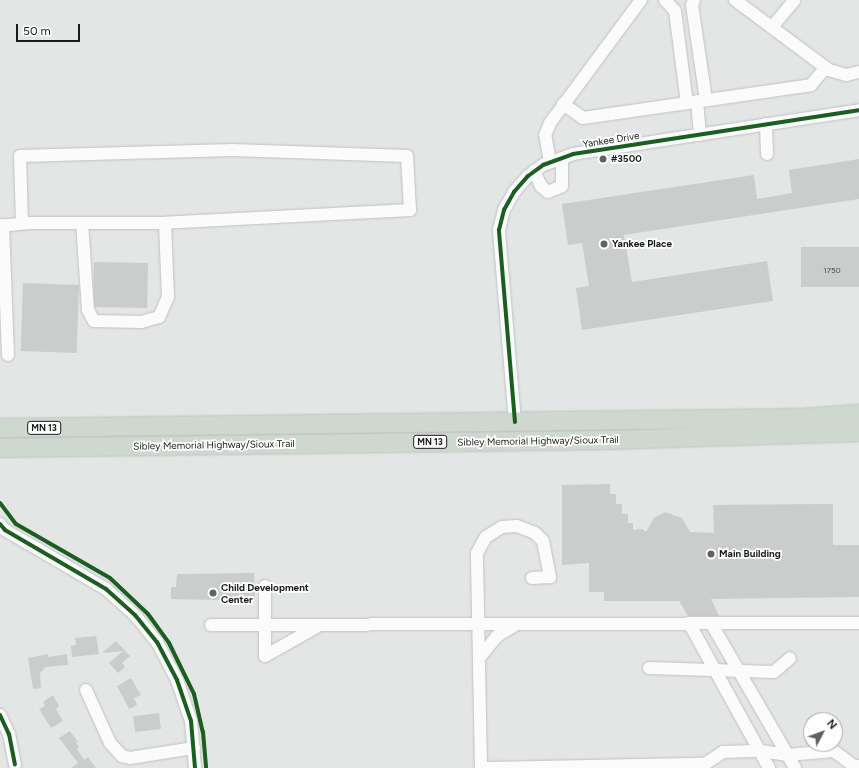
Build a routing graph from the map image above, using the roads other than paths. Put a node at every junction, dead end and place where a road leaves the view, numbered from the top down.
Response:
1 (641, 0) edge
2 (665, 0) edge
3 (694, 0) edge
4 (735, 0) edge
5 (795, 0) edge
6 (772, 27) junction
7 (826, 67) junction
8 (859, 72) edge
9 (697, 101) junction
10 (563, 104) junction
11 (859, 110) edge
12 (766, 124) junction
13 (700, 135) junction
14 (767, 154) dead end
15 (562, 158) junction
16 (550, 162) junction
17 (534, 171) junction
18 (22, 223) junction
19 (82, 223) junction
20 (165, 223) junction
21 (1, 225) edge
22 (8, 355) dead end
23 (859, 414) edge
24 (515, 422) junction
25 (0, 428) edge
26 (859, 432) edge
27 (0, 448) edge
28 (0, 524) edge
29 (532, 578) dead end
30 (265, 586) dead end
31 (689, 623) junction
32 (711, 623) junction
33 (859, 623) edge
34 (479, 624) junction
35 (517, 624) junction
36 (211, 625) dead end
37 (265, 625) junction
38 (321, 625) junction
39 (480, 657) junction
40 (790, 658) dead end
41 (649, 668) dead end
42 (714, 668) junction
43 (738, 670) junction
44 (86, 690) dead end
45 (0, 715) edge
46 (194, 748) junction
47 (760, 751) junction
48 (787, 755) junction
49 (16, 764) dead end
50 (859, 766) edge
51 (195, 768) edge
52 (481, 768) edge
53 (487, 768) edge
54 (769, 768) edge
55 (795, 768) edge

1 - 10 street
2 - 9 street
3 - 9 street
4 - 6 street
5 - 6 street
6 - 7 street
7 - 8 street
7 - 9 street
9 - 10 street
9 - 13 street
10 - 16 street
11 - 12 street, Yankee Drive
12 - 13 street, Yankee Drive
12 - 14 street
13 - 15 street, Yankee Drive
15 - 16 street, Yankee Drive
15 - 17 street
16 - 17 street, Yankee Drive
17 - 24 street, Yankee Drive
18 - 19 street
18 - 20 street
18 - 21 street
19 - 20 street
19 - 20 street
21 - 22 street
23 - 24 highway, Sibley Memorial Highway/Sioux Trail / MN 13
24 - 25 highway, Sibley Memorial Highway/Sioux Trail / MN 13
26 - 27 highway, Sibley Memorial Highway/Sioux Trail / MN 13
28 - 46 street
29 - 34 street
30 - 37 street
31 - 32 street
31 - 35 street
31 - 42 street
32 - 33 street
32 - 43 street
34 - 35 street
34 - 38 street
34 - 39 street
35 - 39 street
36 - 37 street
37 - 38 street
37 - 38 street
39 - 52 street
40 - 43 street
41 - 42 street
42 - 43 street
42 - 47 street
43 - 48 street
44 - 46 street
45 - 49 street
46 - 51 street
47 - 48 street
47 - 53 street
47 - 54 street
48 - 50 street
48 - 55 street

